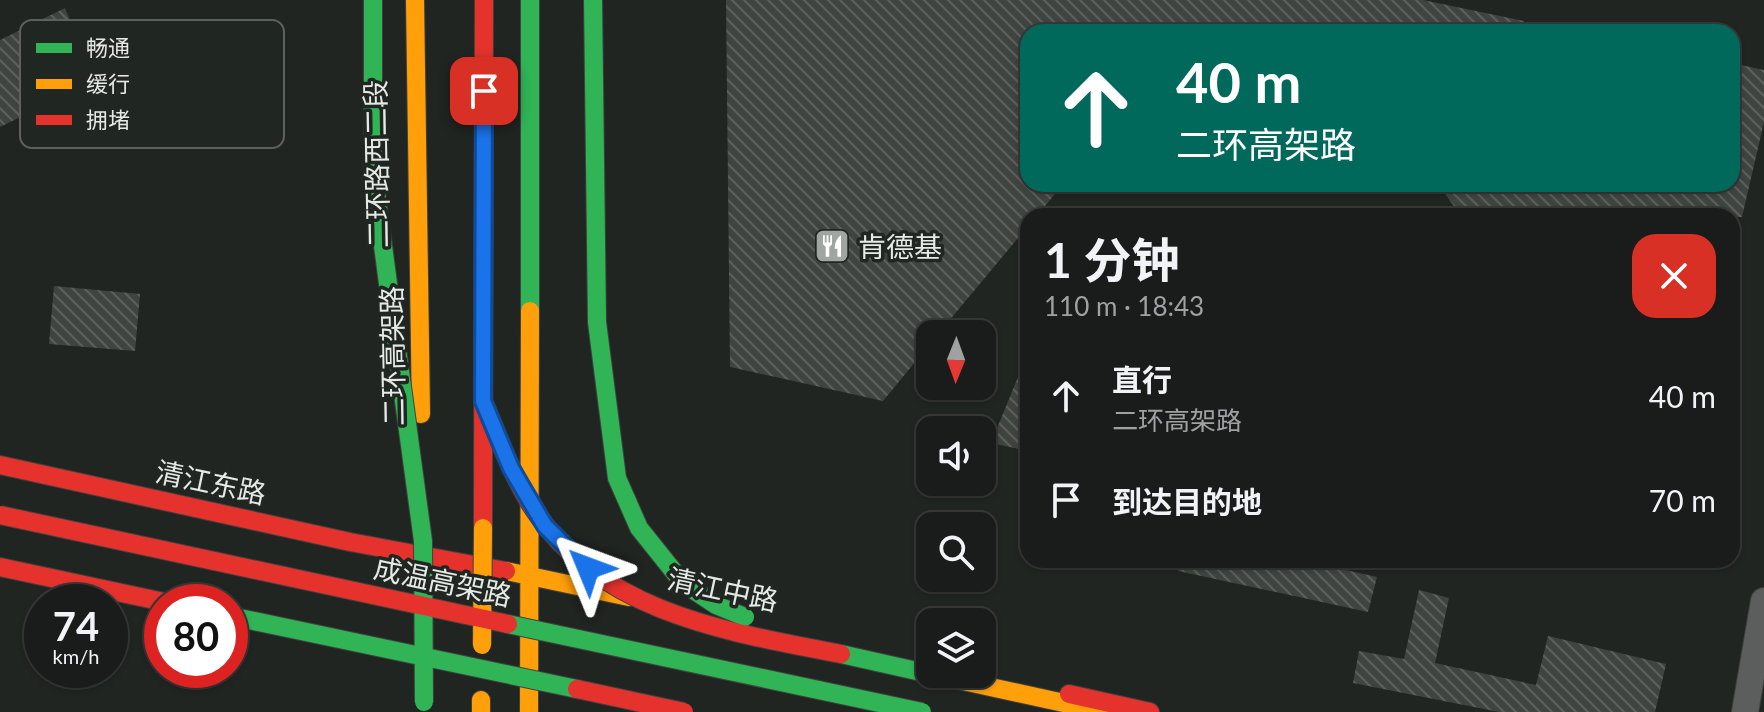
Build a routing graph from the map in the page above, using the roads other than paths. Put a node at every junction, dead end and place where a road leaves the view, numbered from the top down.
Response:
1 (373, 0) edge
2 (402, 0) edge
3 (415, 0) edge
4 (484, 0) edge
5 (530, 0) edge
6 (593, 0) edge
7 (483, 401) junction
8 (0, 465) edge
9 (0, 515) edge
10 (416, 547) junction
11 (0, 567) edge
12 (529, 575) junction
13 (144, 598) edge
14 (1764, 601) edge
15 (248, 620) edge
16 (248, 636) edge
17 (841, 654) junction
18 (916, 660) edge
19 (408, 667) junction
20 (916, 671) edge
21 (996, 678) edge
22 (530, 688) junction
23 (994, 688) edge
24 (409, 712) edge
25 (425, 712) edge
26 (481, 712) edge
27 (529, 712) edge
28 (638, 712) edge
29 (684, 712) edge
30 (922, 712) edge
31 (1105, 712) edge
32 (1150, 712) edge
33 (1745, 712) edge

1 - 10 main road, bridge
2 - 10 main road, 二环路西二段
3 - 10 main road, 二环高架路, bridge
4 - 7 main road
5 - 12 main road
6 - 17 main road, bridge
7 - 17 main road, bridge
7 - 26 main road, bridge
8 - 10 main road, 清江东路
9 - 30 main road, 成温高架路, bridge
10 - 12 main road, 清江中路
10 - 19 main road, 二环路西二段
10 - 25 main road, 二环高架路, bridge
11 - 13 main road
12 - 18 main road, 清江中路
12 - 22 main road
14 - 33 street
15 - 29 main road, bridge
16 - 19 main road
17 - 20 main road
19 - 22 main road
19 - 24 main road, 二环路西二段
21 - 32 main road
22 - 27 main road
22 - 28 main road
23 - 31 main road

